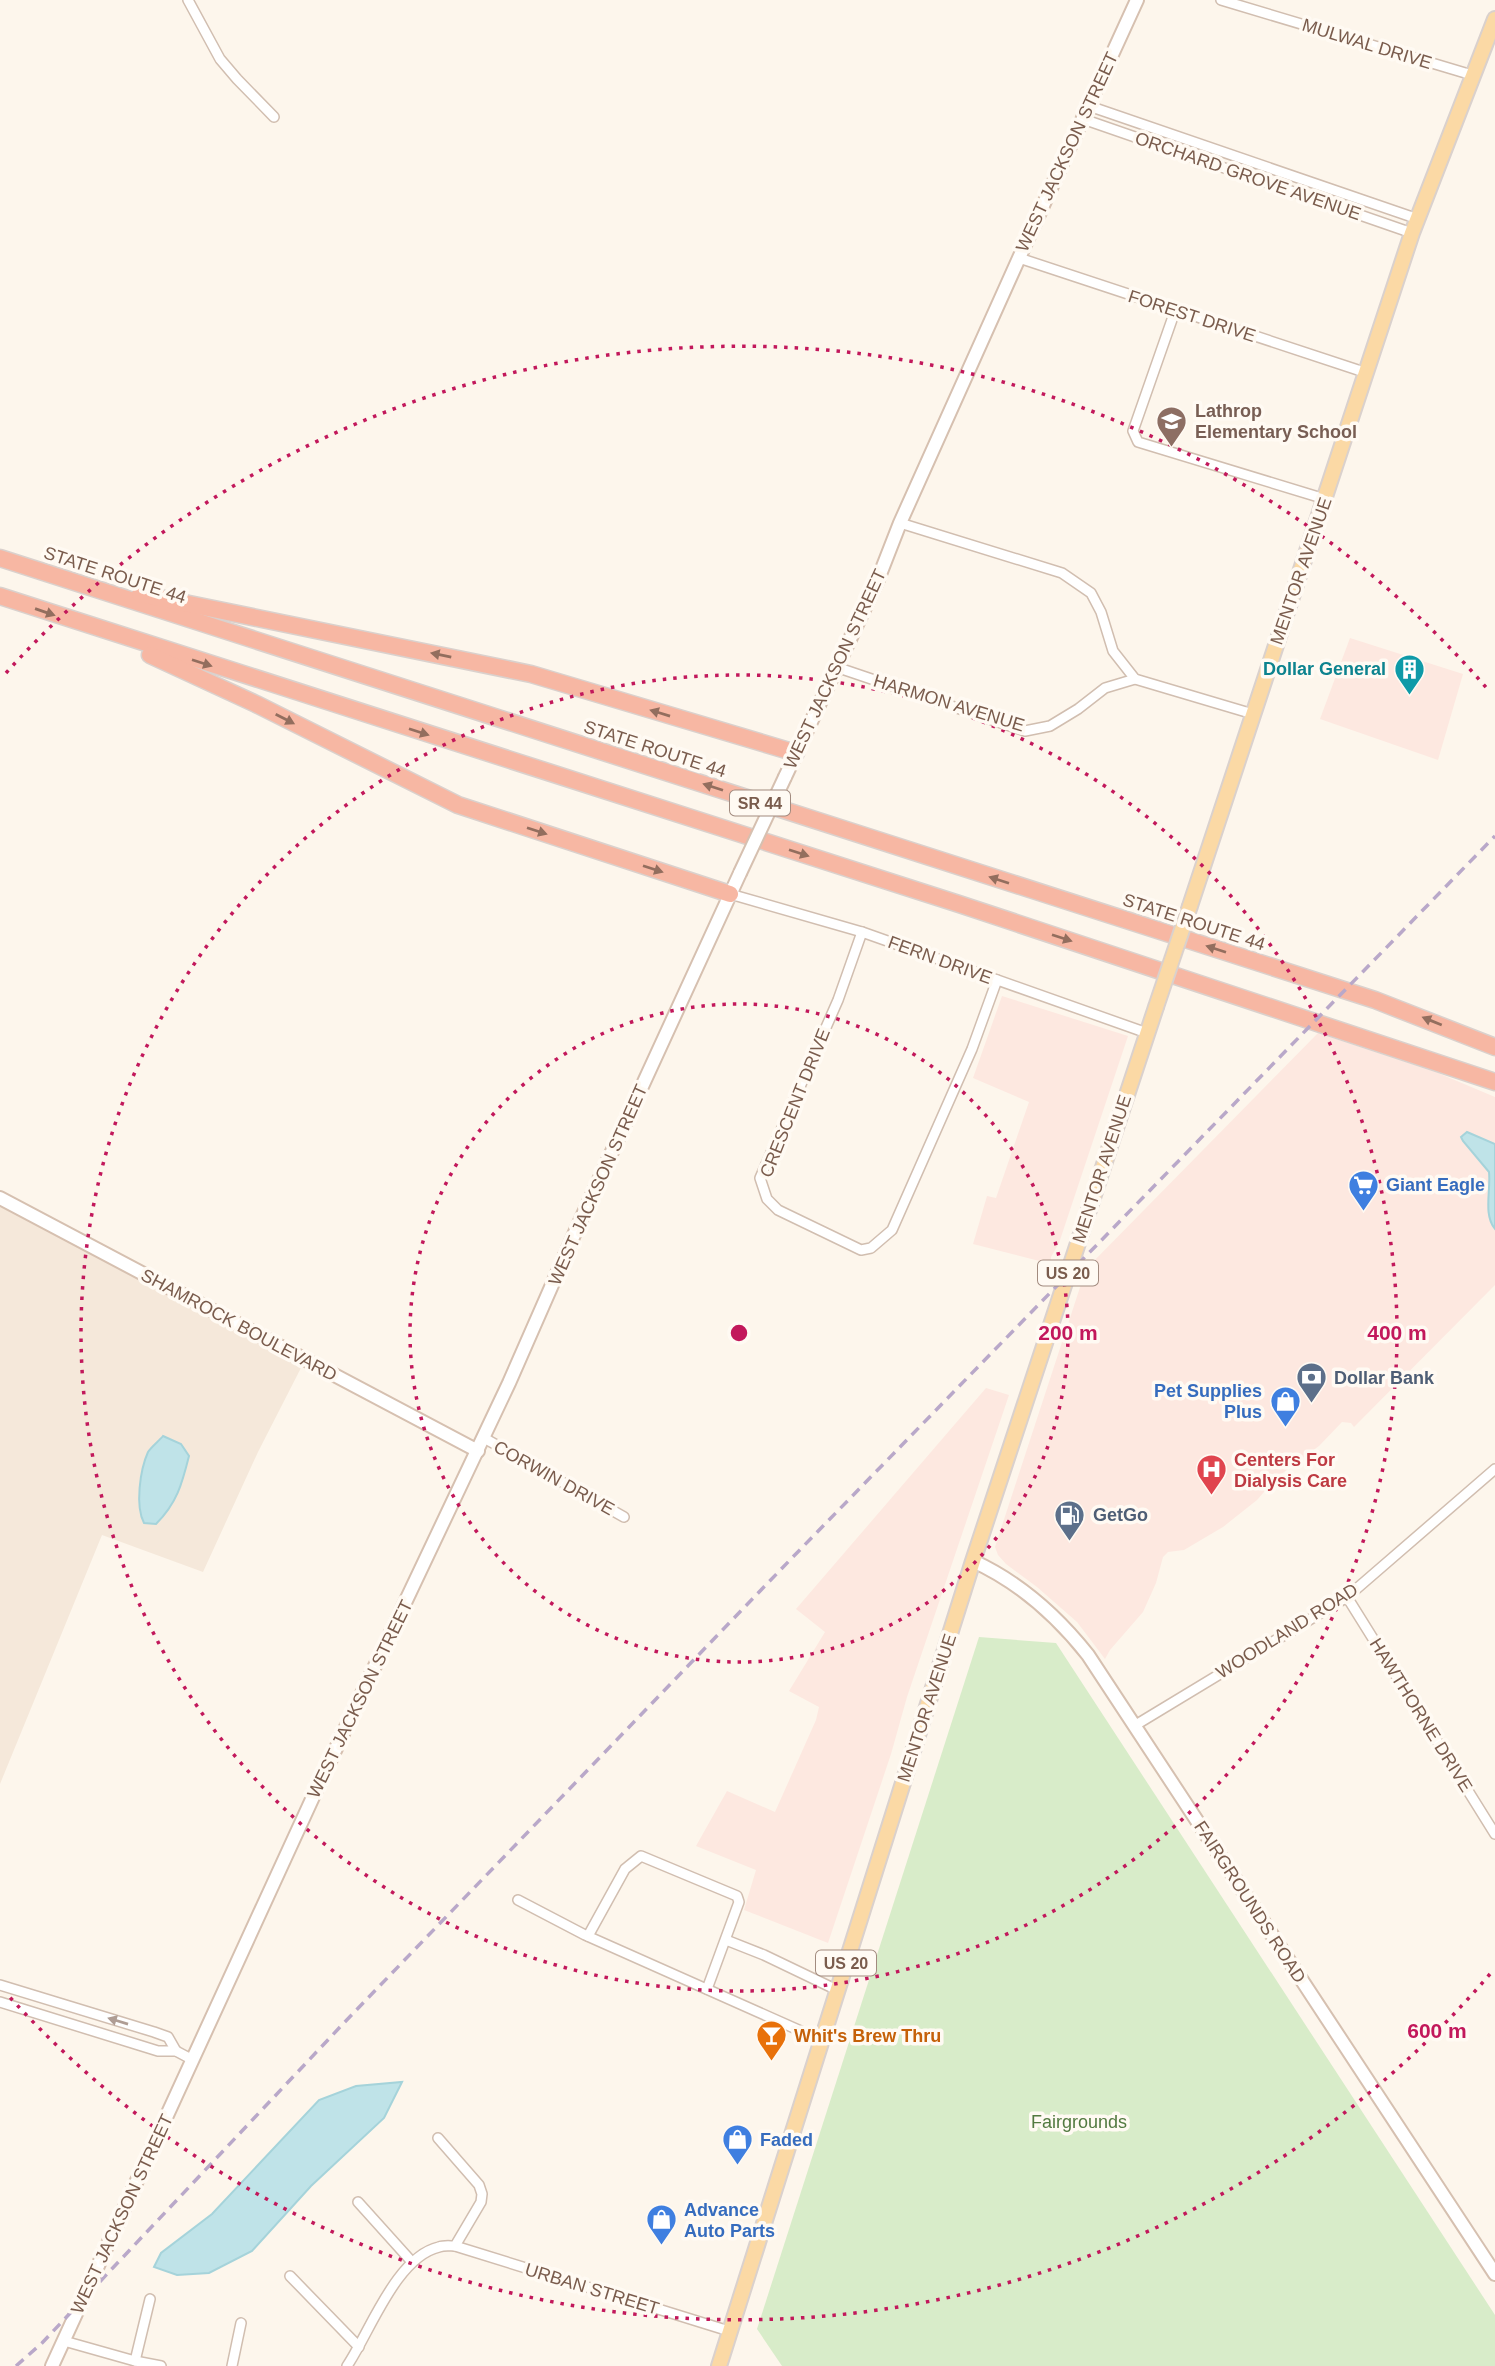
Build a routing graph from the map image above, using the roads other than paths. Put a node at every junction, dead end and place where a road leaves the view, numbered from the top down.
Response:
1 (188, 0) edge
2 (1137, 0) edge
3 (1221, 0) edge
4 (1495, 19) edge
5 (1472, 75) junction
6 (1089, 106) junction
7 (274, 117) dead end
8 (1083, 119) junction
9 (1415, 226) junction
10 (1019, 258) junction
11 (1175, 311) junction
12 (1367, 373) junction
13 (1325, 499) junction
14 (900, 523) junction
15 (0, 558) edge
16 (58, 577) junction
17 (0, 596) edge
18 (90, 627) junction
19 (836, 667) junction
20 (1135, 679) junction
21 (1253, 714) junction
22 (796, 753) junction
23 (730, 894) junction
24 (862, 932) junction
25 (997, 981) junction
26 (1147, 1033) junction
27 (1495, 1047) edge
28 (1495, 1082) edge
29 (0, 1198) edge
30 (484, 1438) junction
31 (478, 1451) junction
32 (1495, 1469) edge
33 (624, 1517) dead end
34 (973, 1561) junction
35 (1347, 1597) junction
36 (1134, 1726) junction
37 (1495, 1834) edge
38 (518, 1900) dead end
39 (588, 1936) junction
40 (726, 1940) junction
41 (0, 1984) edge
42 (707, 1989) junction
43 (837, 1990) junction
44 (0, 2002) edge
45 (821, 2040) junction
46 (176, 2051) junction
47 (193, 2060) junction
48 (438, 2138) dead end
49 (358, 2202) dead end
50 (455, 2246) junction
51 (412, 2262) junction
52 (1495, 2274) edge
53 (290, 2276) dead end
54 (150, 2299) dead end
55 (241, 2323) dead end
56 (729, 2331) junction
57 (64, 2340) junction
58 (359, 2347) junction
59 (135, 2361) junction
60 (52, 2366) edge
61 (160, 2366) edge
62 (232, 2366) edge
63 (347, 2366) edge
64 (719, 2366) edge

1 - 7 street
2 - 6 street, WEST JACKSON STREET
3 - 5 street, MULWAL DRIVE
4 - 5 main road, MENTOR AVENUE / US 20
5 - 9 main road, MENTOR AVENUE / US 20
6 - 8 street, WEST JACKSON STREET
6 - 9 street, ORCHARD GROVE AVENUE
8 - 9 street, ORCHARD GROVE AVENUE
8 - 10 street, WEST JACKSON STREET
9 - 12 main road, MENTOR AVENUE / US 20
10 - 11 street, FOREST DRIVE
10 - 14 street, WEST JACKSON STREET
11 - 12 street, FOREST DRIVE
11 - 13 street
12 - 13 main road, MENTOR AVENUE / US 20
13 - 21 main road, MENTOR AVENUE / US 20
14 - 19 street, WEST JACKSON STREET
14 - 20 street
15 - 16 highway, STATE ROUTE 44 / SR 44
22 -> 16 highway
27 -> 16 highway, STATE ROUTE 44 / SR 44
17 -> 18 highway, SR 44
18 -> 23 highway
18 -> 28 highway, SR 44
19 - 20 street, HARMON AVENUE
19 - 22 street, WEST JACKSON STREET
20 - 21 street
21 - 26 main road, MENTOR AVENUE / US 20, bridge
22 - 23 street, WEST JACKSON STREET, bridge
23 - 24 street, FERN DRIVE
23 - 30 street, WEST JACKSON STREET
24 - 25 street, FERN DRIVE
24 - 25 street, CRESCENT DRIVE
25 - 26 street, FERN DRIVE
26 - 34 main road, MENTOR AVENUE / US 20
29 - 31 street, SHAMROCK BOULEVARD
30 - 31 street, WEST JACKSON STREET
30 - 33 street, CORWIN DRIVE
31 - 47 street, WEST JACKSON STREET
32 - 35 street, WOODLAND ROAD
34 - 36 street, FAIRGROUNDS ROAD
34 - 43 main road, MENTOR AVENUE / US 20
35 - 36 street, WOODLAND ROAD
35 - 37 street, HAWTHORNE DRIVE
36 - 52 street, FAIRGROUNDS ROAD
38 - 39 street
39 - 40 street
39 - 42 street
40 - 42 street
40 - 43 street
46 -> 41 street
42 - 45 street
43 - 45 main road, MENTOR AVENUE / US 20
44 - 46 street
45 - 56 main road, MENTOR AVENUE / US 20
46 - 47 street
47 - 57 street, WEST JACKSON STREET
48 - 50 street
49 - 51 street
50 - 51 street
50 - 56 street, URBAN STREET
51 - 58 street
53 - 58 street
54 - 59 street
55 - 62 street
56 - 64 main road, MENTOR AVENUE / US 20
57 - 59 street
57 - 60 street, WEST JACKSON STREET
58 - 63 street
59 - 61 street

